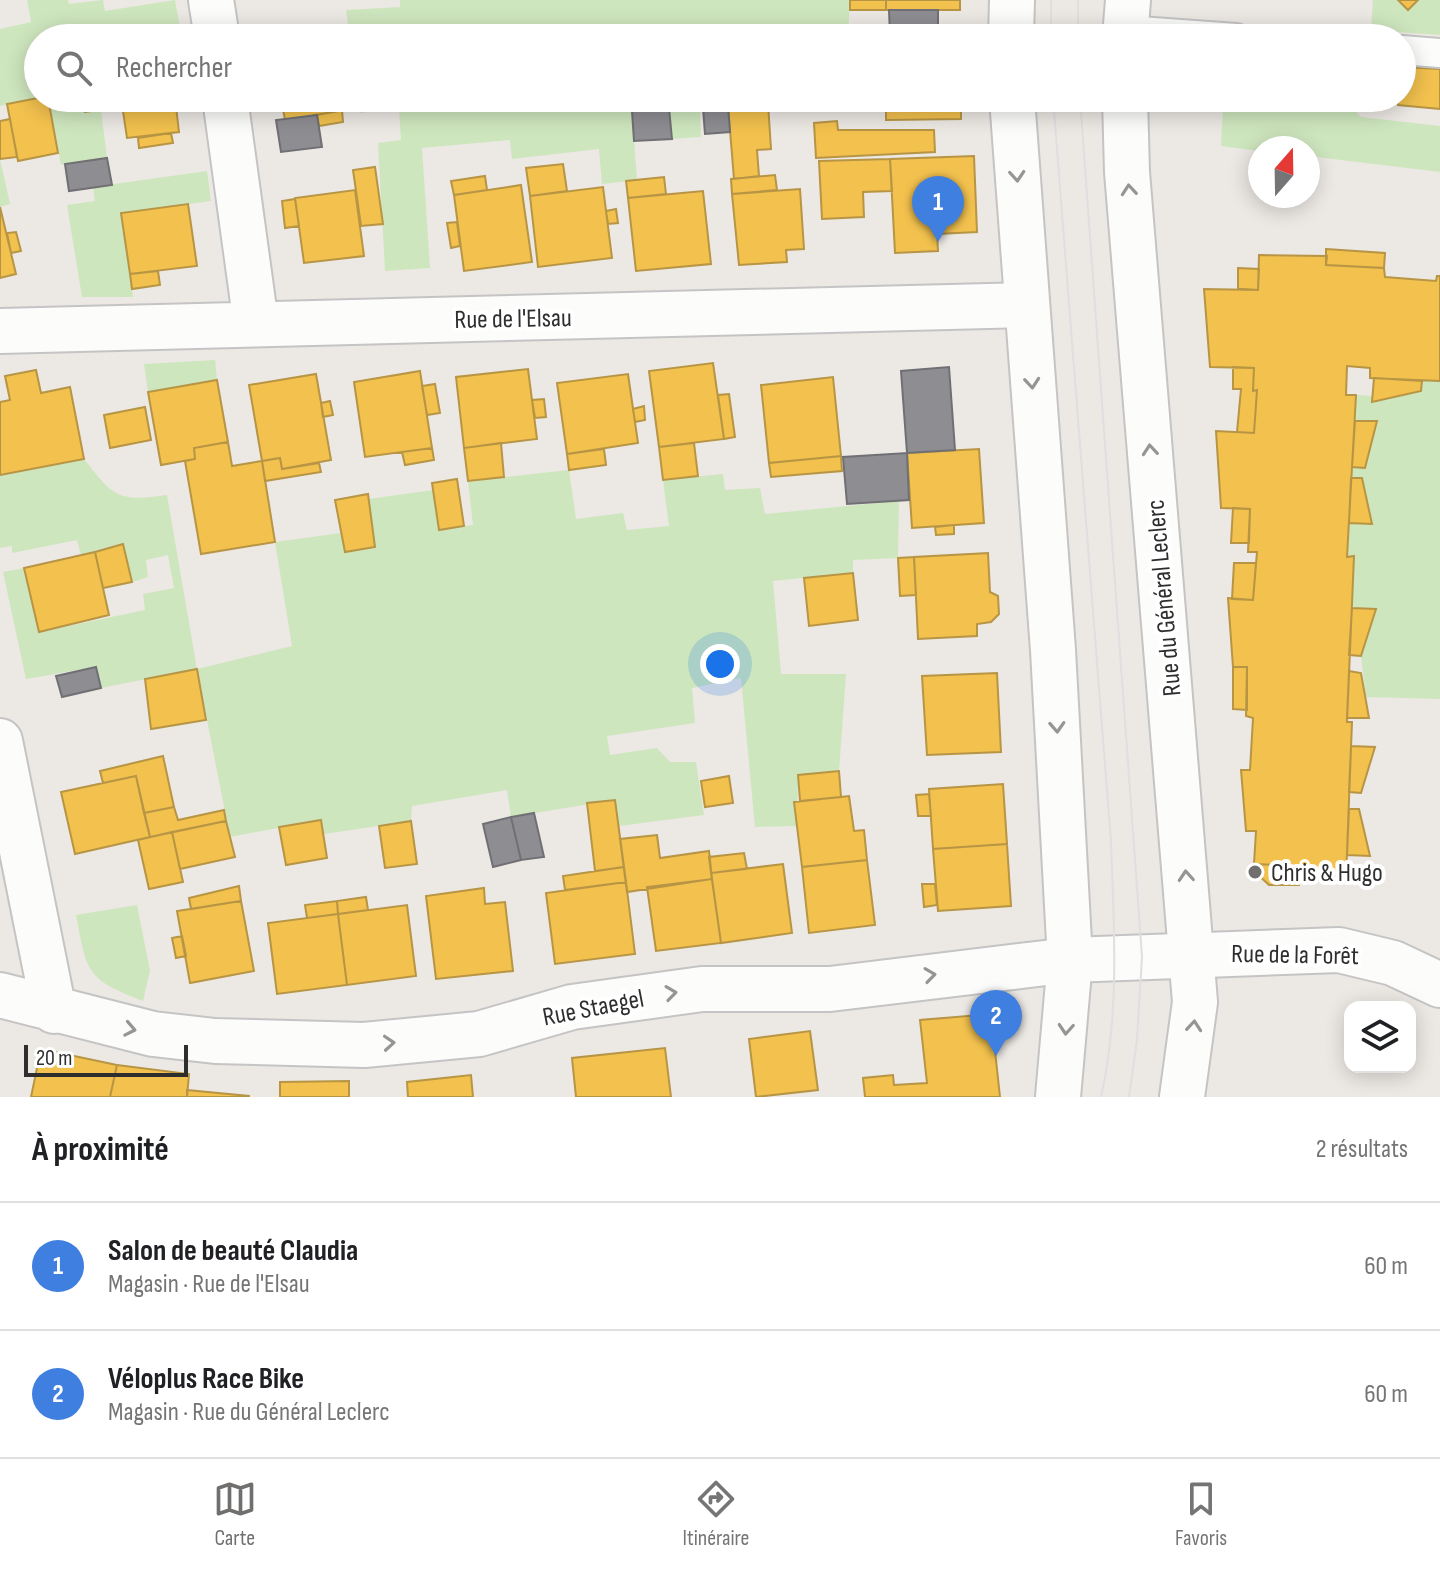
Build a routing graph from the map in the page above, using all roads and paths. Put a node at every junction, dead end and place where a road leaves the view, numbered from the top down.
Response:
1 (211, 0) edge
2 (1012, 0) edge
3 (215, 24) edge
4 (1011, 24) edge
5 (1416, 51) edge
6 (1440, 53) edge
7 (227, 112) edge
8 (1013, 112) edge
9 (1125, 112) edge
10 (1025, 305) junction
11 (256, 324) junction
12 (0, 331) edge
13 (0, 741) edge
14 (1192, 954) junction
15 (1070, 960) junction
16 (1440, 985) edge
17 (0, 995) edge
18 (54, 1011) junction
19 (1058, 1097) edge
20 (1182, 1097) edge

1 - 3 street
2 - 4 street
5 - 6 lane
7 - 11 street
8 -> 10 street
14 -> 9 street, Rue du Général Leclerc
10 - 11 street, Rue de l'Elsau
10 -> 15 street
11 - 12 street, Rue de l'Elsau
13 - 18 street
14 - 15 street, Rue Staegel
14 - 16 street, Rue de la Forêt
20 -> 14 street, Rue du Général Leclerc
18 -> 15 street, Rue Staegel
15 -> 19 street
17 - 18 street, Rue Staegel

